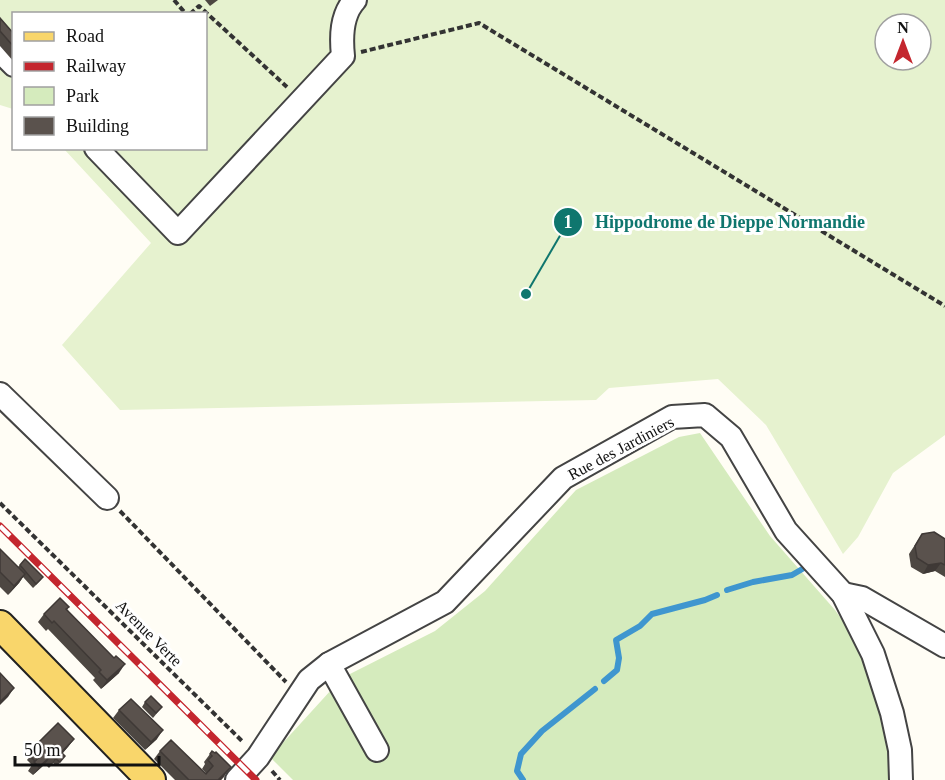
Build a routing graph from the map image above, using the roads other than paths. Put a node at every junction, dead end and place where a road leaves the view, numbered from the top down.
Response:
1 (355, 0) edge
2 (0, 51) edge
3 (12, 63) edge
4 (98, 150) edge
5 (0, 394) edge
6 (107, 498) road end
7 (843, 594) junction
8 (0, 625) edge
9 (945, 646) edge
10 (329, 664) junction
11 (377, 750) dead end
12 (152, 780) edge
13 (237, 780) edge
14 (901, 780) edge

1 - 4 street
2 - 3 street
5 - 6 street
7 - 9 street
7 - 10 street, Rue des Jardiniers
7 - 14 street, Rue des Jardiniers
8 - 12 main road
10 - 11 street
10 - 13 street, Rue des Jardiniers

